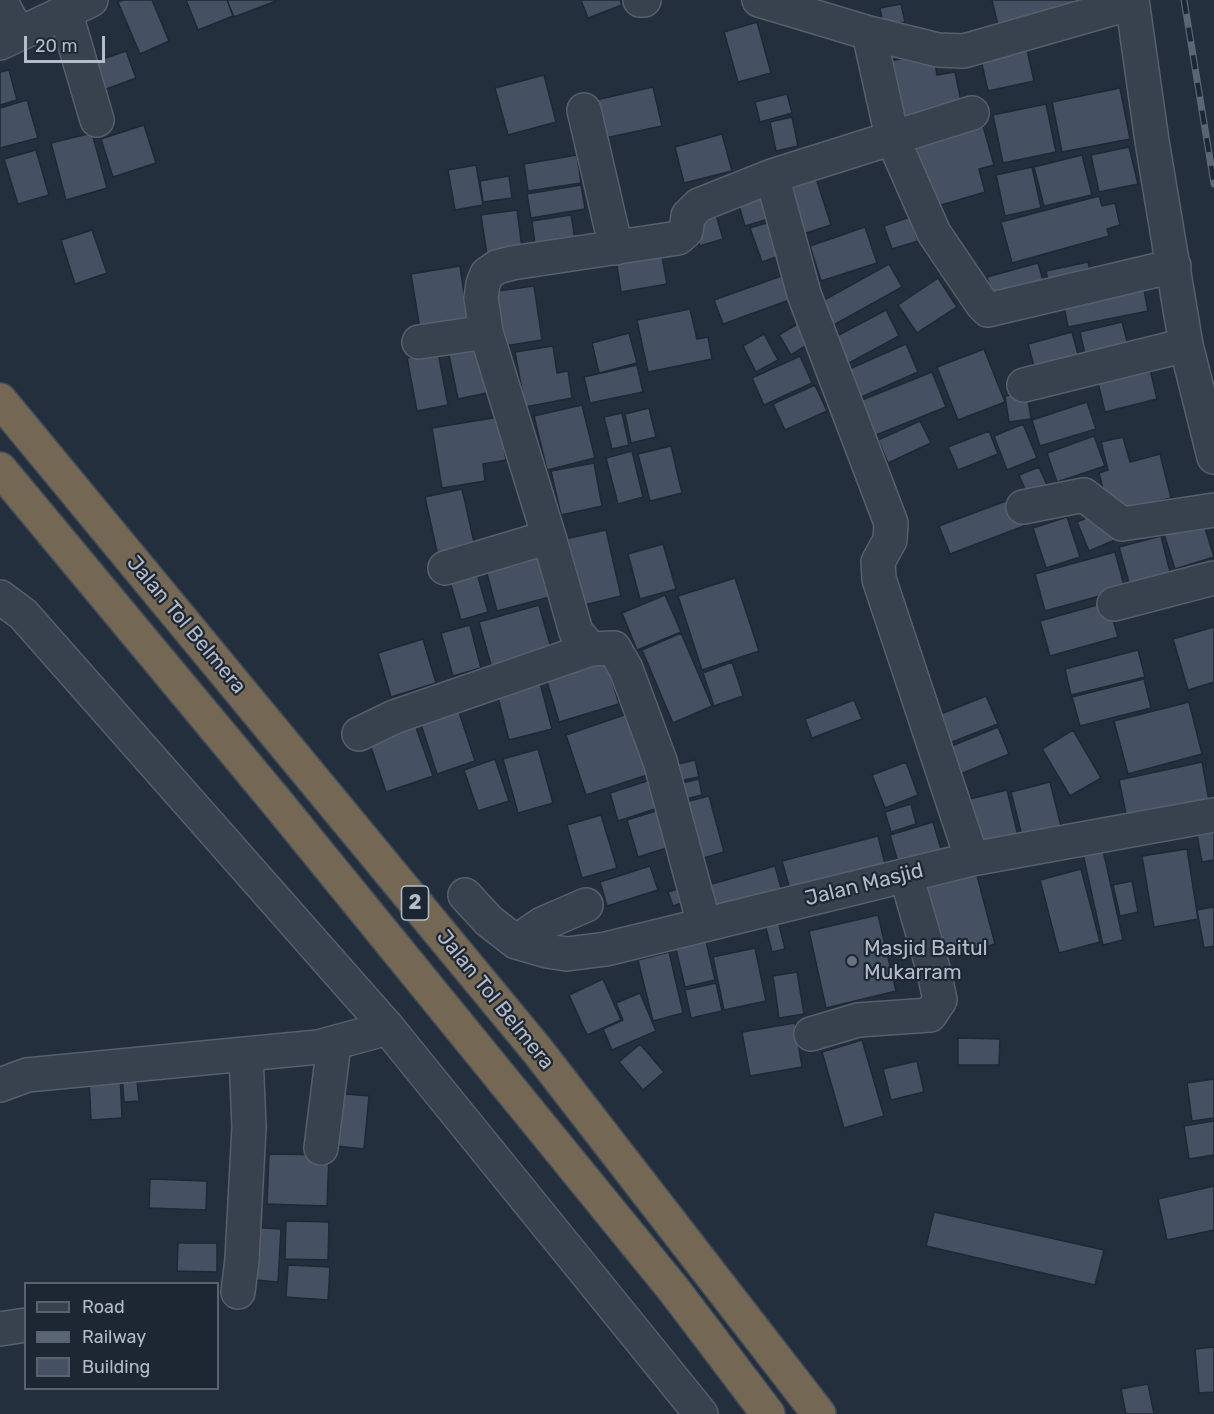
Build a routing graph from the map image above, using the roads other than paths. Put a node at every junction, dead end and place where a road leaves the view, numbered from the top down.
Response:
1 (0, 0) edge
2 (759, 0) edge
3 (1132, 1) edge
4 (78, 5) edge
5 (869, 33) junction
6 (11, 38) edge
7 (584, 110) dead end
8 (972, 113) dead end
9 (97, 120) dead end
10 (892, 137) junction
11 (772, 176) junction
12 (616, 248) junction
13 (1174, 266) junction
14 (486, 332) junction
15 (420, 342) dead end
16 (1186, 345) junction
17 (1024, 386) dead end
18 (0, 400) edge
19 (1214, 457) edge
20 (0, 469) edge
21 (1023, 507) dead end
22 (1214, 510) edge
23 (549, 537) junction
24 (445, 568) dead end
25 (1214, 578) edge
26 (0, 597) edge
27 (1114, 604) dead end
28 (591, 649) junction
29 (359, 734) dead end
30 (1214, 815) edge
31 (972, 859) junction
32 (906, 875) junction
33 (465, 895) dead end
34 (586, 905) dead end
35 (704, 924) junction
36 (516, 942) junction
37 (388, 1028) junction
38 (811, 1034) dead end
39 (334, 1044) junction
40 (246, 1054) junction
41 (0, 1085) edge
42 (321, 1148) dead end
43 (238, 1292) dead end
44 (24, 1325) edge
45 (0, 1329) edge
46 (701, 1414) edge
47 (768, 1414) edge
48 (819, 1414) edge

1 - 6 street
2 - 5 street
3 - 5 street
3 - 13 street
4 - 6 street
4 - 9 street
5 - 10 street
7 - 12 street
8 - 10 street
10 - 11 street
10 - 13 street
11 - 12 street
11 - 31 street
12 - 14 street
13 - 16 street
14 - 15 street
14 - 23 street
16 - 17 street
16 - 19 street
18 - 48 highway, Jalan Tol Belmera / 2
20 - 47 highway, Jalan Tol Belmera / 2
21 - 22 street
23 - 24 street
23 - 28 street
25 - 27 street
26 - 37 street
28 - 29 street
28 - 35 street
30 - 31 street, Jalan Masjid
31 - 32 street, Jalan Masjid
32 - 35 street, Jalan Masjid
32 - 38 street
33 - 36 street
34 - 36 street
35 - 36 street, Jalan Masjid
37 - 39 street
37 - 46 street
39 - 40 street
39 - 42 street
40 - 41 street
40 - 43 street
44 - 45 street

